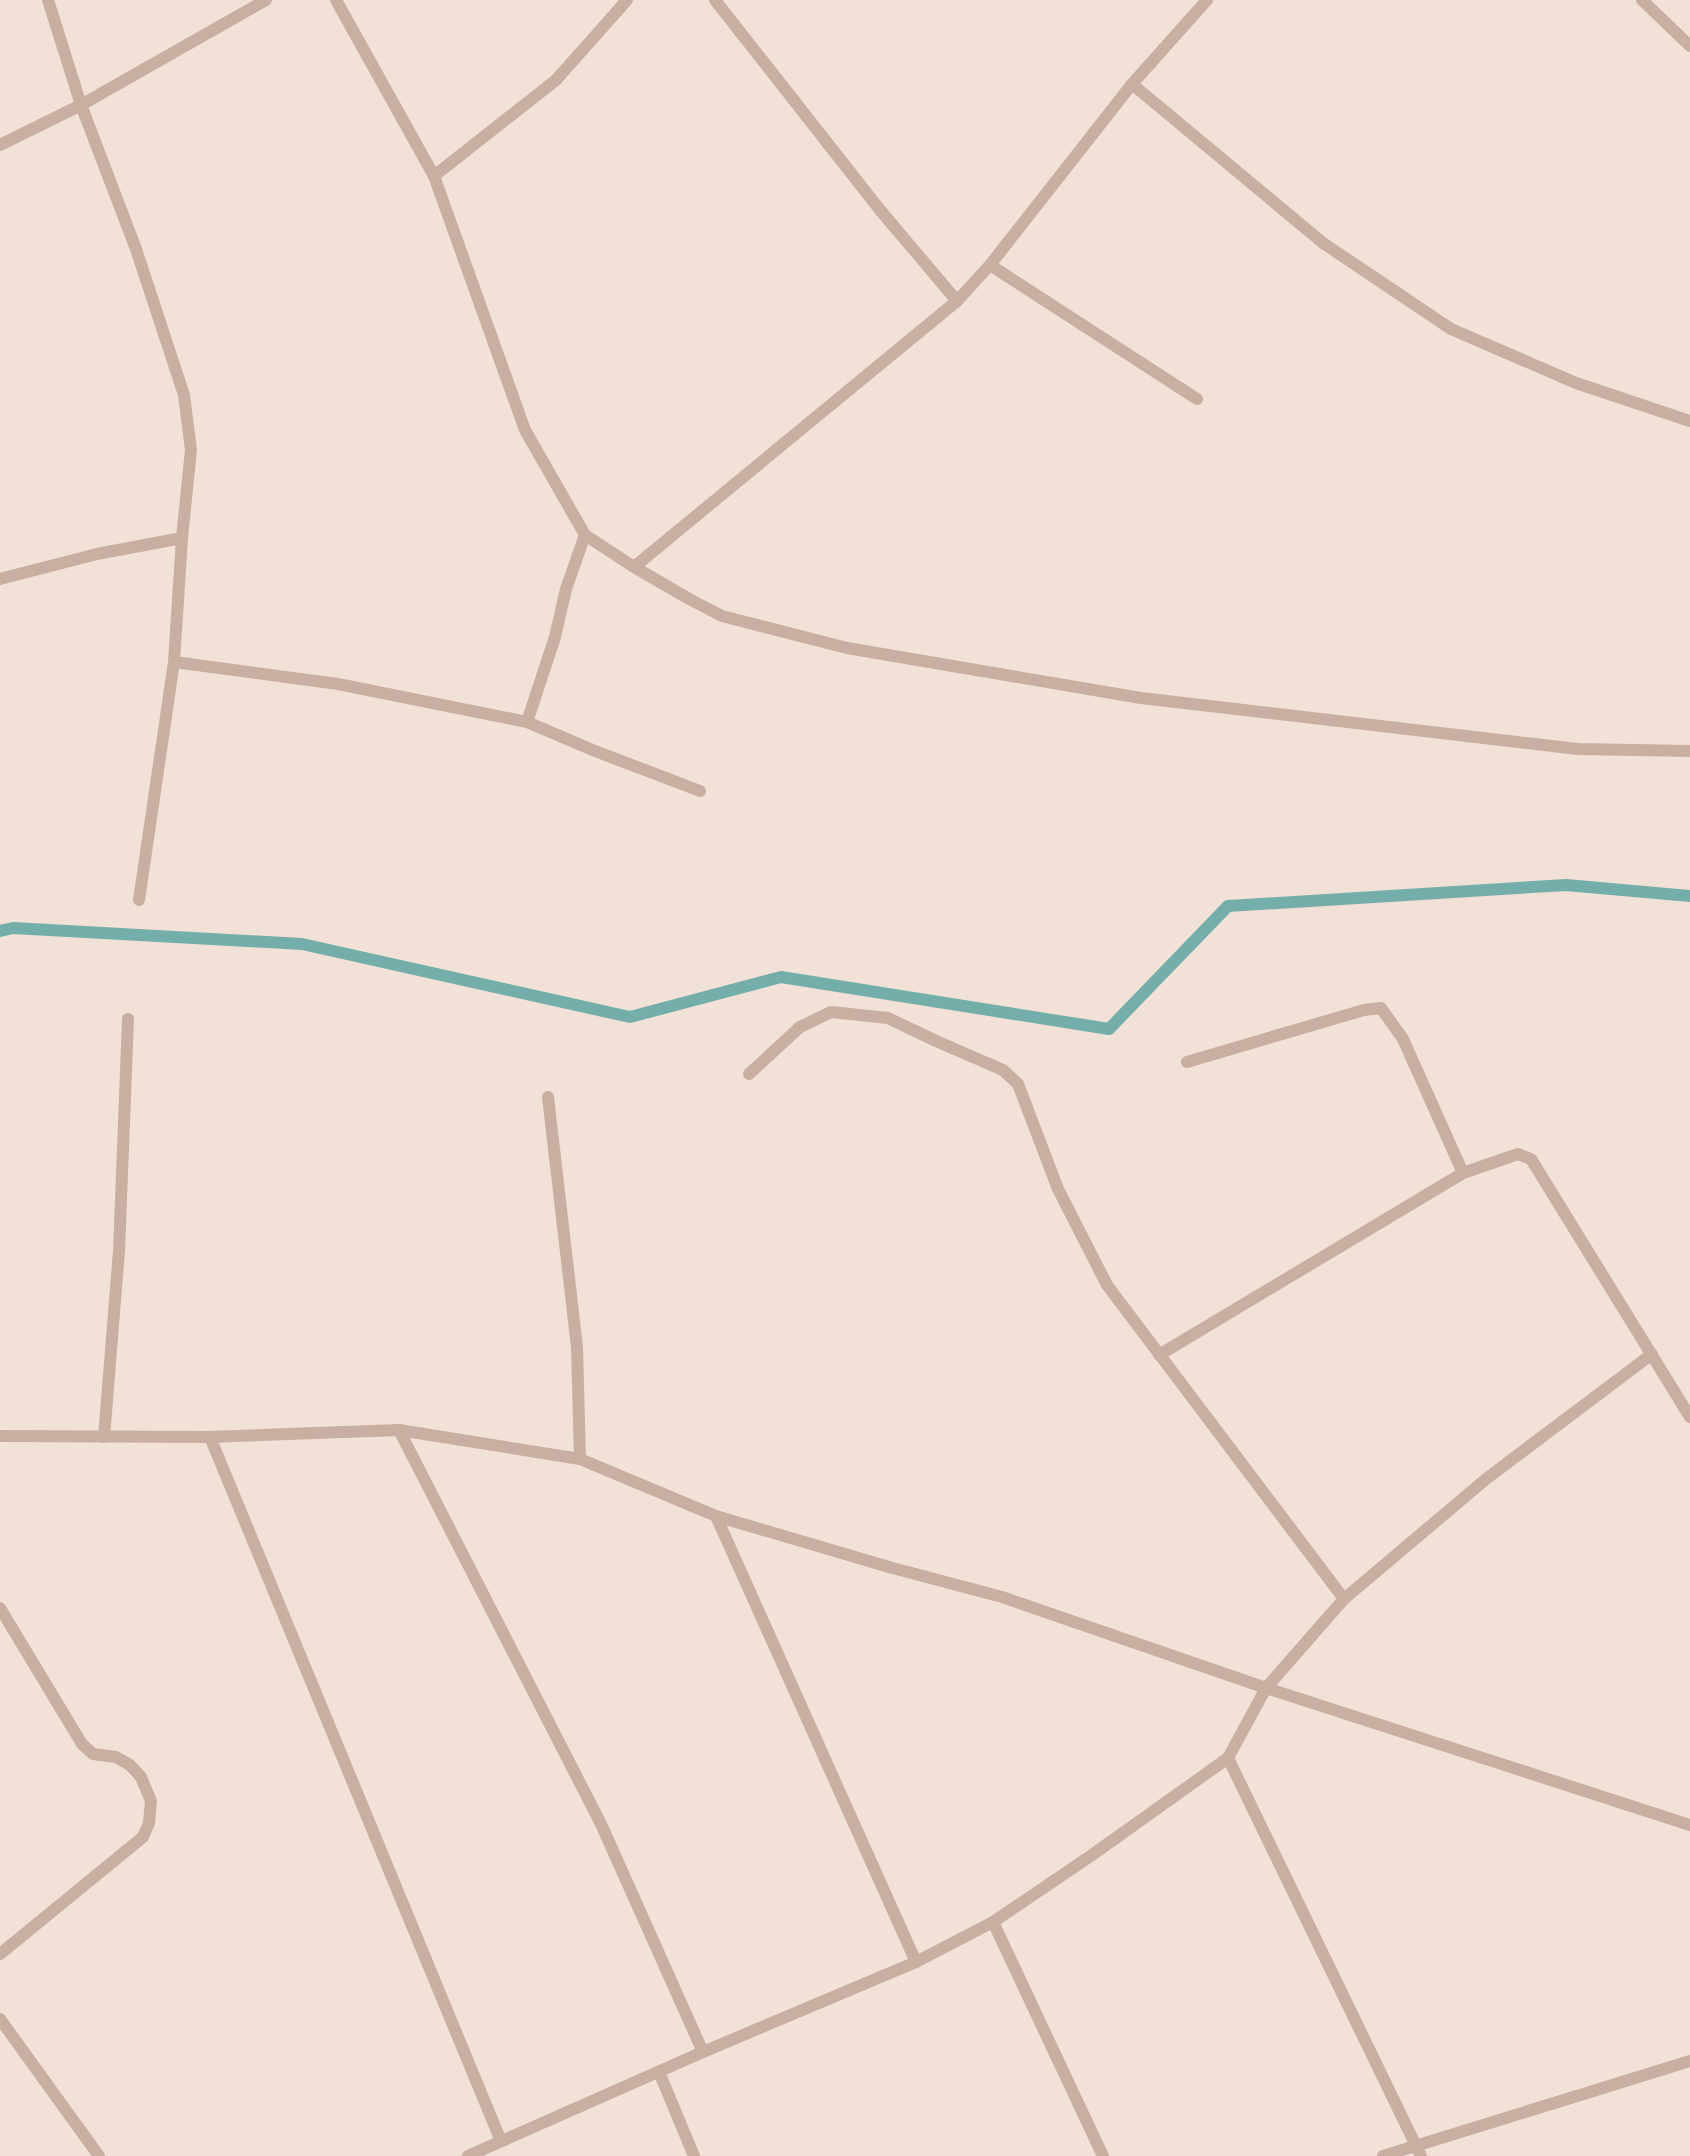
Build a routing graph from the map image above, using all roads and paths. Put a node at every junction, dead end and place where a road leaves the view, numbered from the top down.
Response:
1 (48, 0) edge
2 (266, 0) edge
3 (336, 0) edge
4 (627, 0) edge
5 (715, 0) edge
6 (1208, 0) edge
7 (1642, 0) edge
8 (1690, 46) edge
9 (1132, 84) junction
10 (81, 105) junction
11 (0, 146) edge
12 (434, 176) junction
13 (990, 265) junction
14 (957, 300) junction
15 (1198, 399) dead end
16 (1690, 421) edge
17 (585, 535) junction
18 (182, 538) junction
19 (634, 567) junction
20 (0, 579) edge
21 (174, 662) junction
22 (527, 722) junction
23 (1690, 751) edge
24 (700, 790) dead end
25 (139, 900) dead end
26 (128, 1019) dead end
27 (1187, 1062) dead end
28 (749, 1074) dead end
29 (548, 1097) dead end
30 (1463, 1173) junction
31 (1652, 1354) junction
32 (1159, 1355) junction
33 (1690, 1417) edge
34 (399, 1430) junction
35 (0, 1436) edge
36 (104, 1437) junction
37 (210, 1437) junction
38 (580, 1458) junction
39 (716, 1516) junction
40 (1344, 1599) junction
41 (0, 1608) edge
42 (1266, 1688) junction
43 (1228, 1758) junction
44 (1690, 1825) edge
45 (993, 1922) junction
46 (0, 1954) edge
47 (916, 1962) junction
48 (0, 2019) edge
49 (703, 2052) junction
50 (1690, 2061) edge
51 (659, 2072) junction
52 (501, 2141) junction
53 (1419, 2151) edge
54 (99, 2156) edge
55 (468, 2156) edge
56 (694, 2156) edge
57 (1103, 2156) edge
58 (1383, 2156) edge

1 - 10 street
2 - 10 street
3 - 12 street
4 - 12 street
5 - 14 street
6 - 9 street
7 - 8 street
9 - 13 street
9 - 16 street
10 - 11 street
10 - 18 street
12 - 17 street
13 - 14 street
13 - 15 street
14 - 19 street
17 - 19 street
17 - 22 street
18 - 20 street
18 - 21 street
19 - 23 street
21 - 22 street
21 - 25 street
22 - 24 street
26 - 36 street
27 - 30 street
28 - 32 street
29 - 38 street
30 - 31 street
30 - 32 street
31 - 33 street
31 - 40 street
32 - 40 street
34 - 37 street
34 - 38 street
34 - 49 street
35 - 36 street
36 - 37 street
37 - 52 street
38 - 39 street
39 - 42 street
39 - 47 street
40 - 42 street
41 - 46 street
42 - 43 street
42 - 44 street
43 - 45 street
43 - 53 street
45 - 47 street
45 - 57 street
47 - 49 street
48 - 54 street
49 - 51 street
50 - 53 street
51 - 52 street
51 - 56 street
52 - 55 street
53 - 58 street

